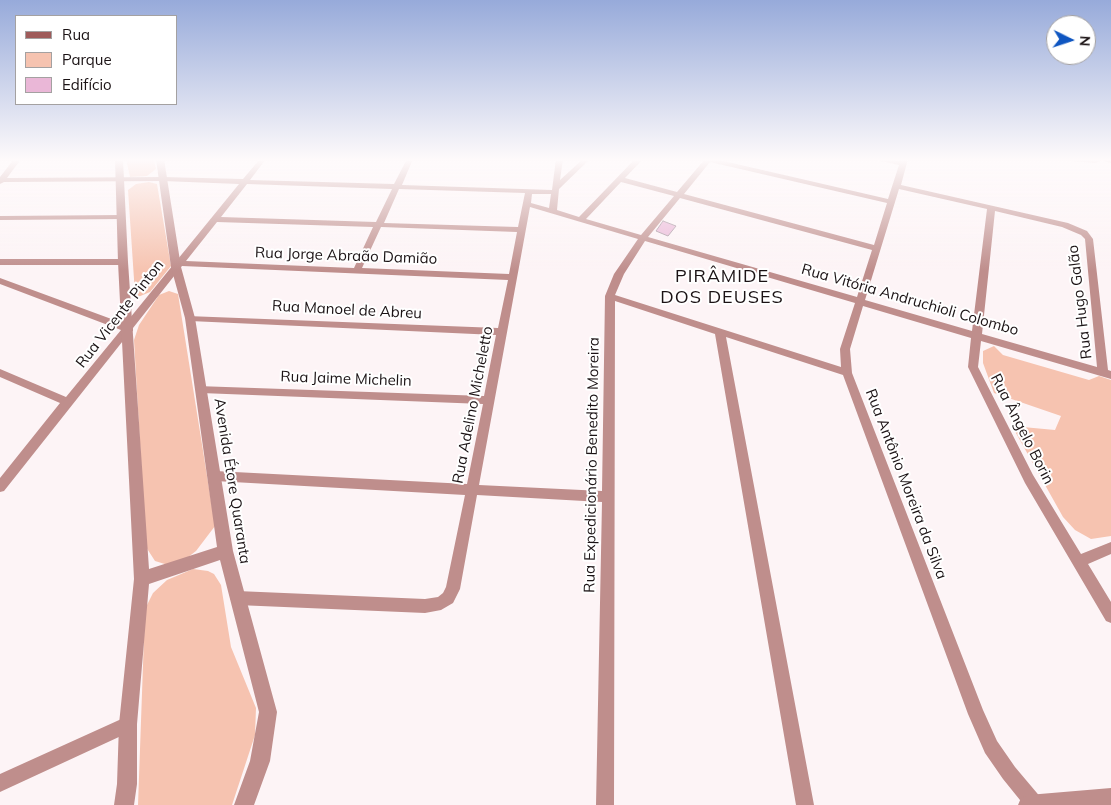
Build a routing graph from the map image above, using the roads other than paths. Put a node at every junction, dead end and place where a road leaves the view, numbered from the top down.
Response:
1 (120, 197) edge
2 (166, 197) edge
3 (232, 197) edge
4 (392, 197) edge
5 (528, 197) edge
6 (555, 197) edge
7 (602, 197) edge
8 (677, 197) edge
9 (688, 197) edge
10 (868, 197) edge
11 (893, 197) edge
12 (942, 197) edge
13 (891, 202) junction
14 (527, 204) junction
15 (991, 208) junction
16 (553, 212) junction
17 (0, 218) edge
18 (121, 218) junction
19 (214, 219) junction
20 (580, 220) junction
21 (378, 225) junction
22 (522, 230) junction
23 (643, 238) junction
24 (876, 248) junction
25 (0, 262) edge
26 (123, 262) junction
27 (177, 265) junction
28 (357, 270) junction
29 (513, 277) junction
30 (0, 281) edge
31 (610, 296) junction
32 (859, 301) junction
33 (190, 318) junction
34 (129, 329) junction
35 (502, 332) junction
36 (720, 332) junction
37 (976, 335) junction
38 (0, 373) edge
39 (847, 373) junction
40 (1107, 373) edge
41 (201, 389) junction
42 (489, 400) junction
43 (68, 402) junction
44 (215, 476) junction
45 (0, 487) edge
46 (472, 490) junction
47 (608, 497) junction
48 (1111, 548) edge
49 (225, 551) junction
50 (1078, 562) junction
51 (142, 579) junction
52 (237, 598) junction
53 (1111, 616) edge
54 (128, 724) junction
55 (0, 783) edge
56 (1111, 798) edge
57 (124, 805) edge
58 (244, 805) edge
59 (605, 805) edge
60 (805, 805) edge
61 (1028, 805) edge
62 (1036, 805) edge

1 - 18 street
2 - 27 street, Avenida Étore Quaranta
3 - 19 street, Rua Vicente Pinton
4 - 21 street
5 - 14 street, Rua Adelino Micheletto
6 - 16 street
7 - 20 street
8 - 23 street, Rua Expedicionário Benedito Moreira
9 - 24 street
10 - 13 street
11 - 13 street, Rua Antônio Moreira da Silva
12 - 15 street
13 - 24 street, Rua Antônio Moreira da Silva
14 - 16 street, Rua Vitória Andruchioli Colombo
14 - 22 street, Rua Adelino Micheletto
15 - 37 street, Rua Ângelo Borin
15 - 40 street, Rua Hugo Galão
16 - 20 street, Rua Vitória Andruchioli Colombo
17 - 18 street
18 - 26 street
19 - 21 street
19 - 27 street, Rua Vicente Pinton
20 - 23 street, Rua Vitória Andruchioli Colombo
21 - 22 street
21 - 28 street
22 - 29 street, Rua Adelino Micheletto
23 - 31 street, Rua Expedicionário Benedito Moreira
23 - 32 street, Rua Vitória Andruchioli Colombo
24 - 32 street, Rua Antônio Moreira da Silva
25 - 26 street
26 - 34 street
27 - 28 street, Rua Jorge Abraão Damião
27 - 33 street, Avenida Étore Quaranta
27 - 34 street, Rua Vicente Pinton
28 - 29 street, Rua Jorge Abraão Damião
29 - 35 street, Rua Adelino Micheletto
30 - 34 street
31 - 36 street
31 - 47 street, Rua Expedicionário Benedito Moreira
32 - 37 street, Rua Vitória Andruchioli Colombo
32 - 39 street, Rua Antônio Moreira da Silva
33 - 35 street, Rua Manoel de Abreu
33 - 41 street, Avenida Étore Quaranta
34 - 43 street, Rua Vicente Pinton
34 - 51 street
35 - 42 street, Rua Adelino Micheletto
36 - 39 street
36 - 60 street
37 - 40 street, Rua Vitória Andruchioli Colombo
37 - 50 street, Rua Ângelo Borin
38 - 43 street
39 - 62 street, Rua Antônio Moreira da Silva
41 - 42 street, Rua Jaime Michelin
41 - 44 street, Avenida Étore Quaranta
42 - 46 street, Rua Adelino Micheletto
43 - 45 street, Rua Vicente Pinton
44 - 46 street
44 - 49 street, Avenida Étore Quaranta
46 - 47 street
46 - 52 street, Rua Adelino Micheletto
47 - 59 street, Rua Expedicionário Benedito Moreira
48 - 50 street
49 - 51 street
49 - 52 street, Avenida Étore Quaranta
50 - 53 street, Rua Ângelo Borin
51 - 54 street
52 - 58 street, Avenida Étore Quaranta
54 - 55 street
54 - 57 street
56 - 62 street
61 - 62 street

